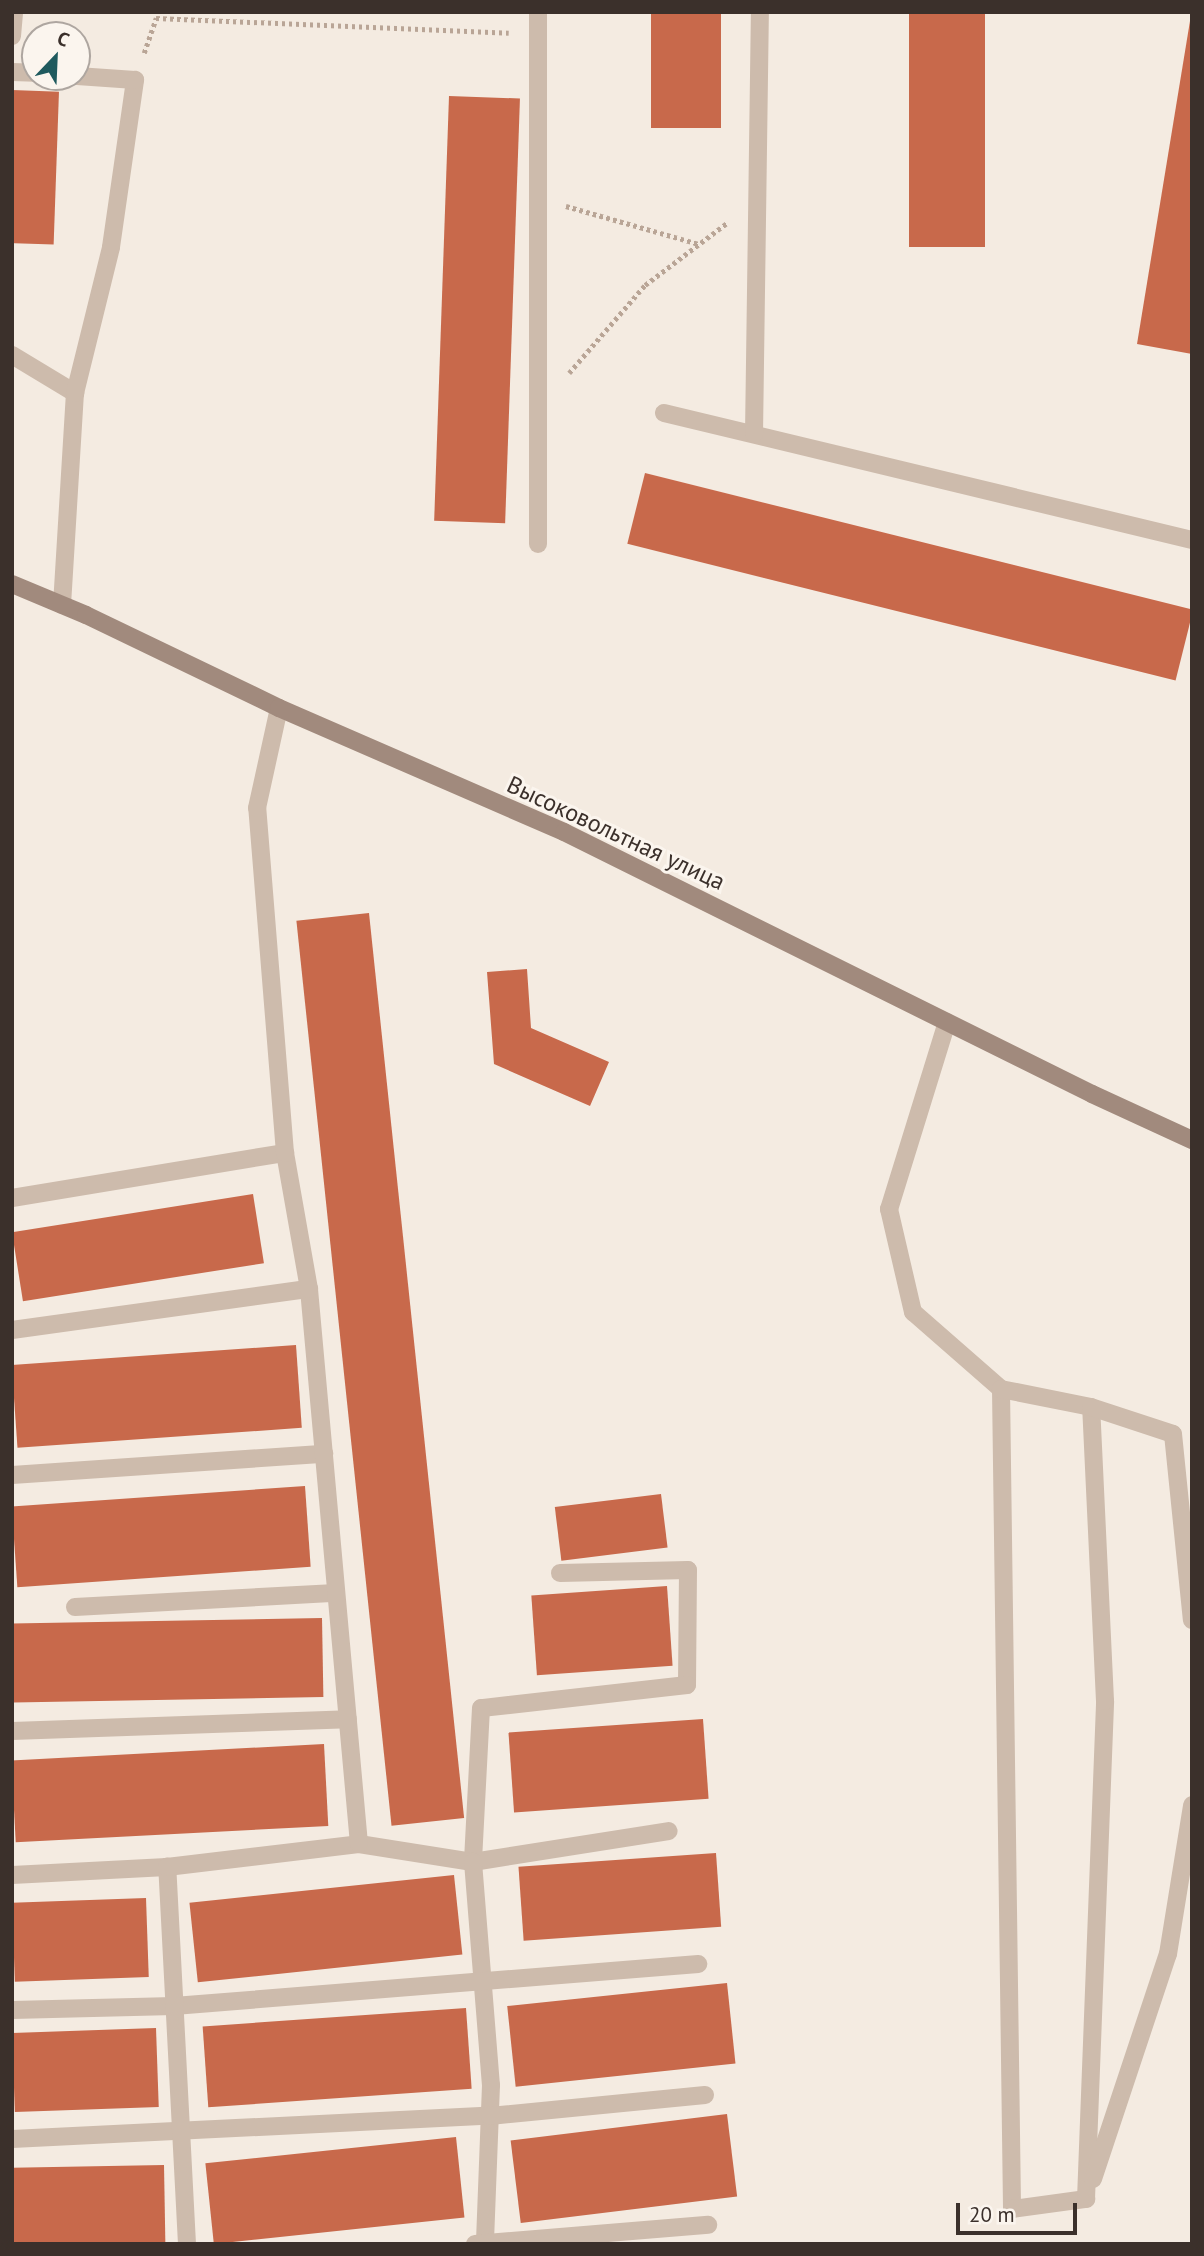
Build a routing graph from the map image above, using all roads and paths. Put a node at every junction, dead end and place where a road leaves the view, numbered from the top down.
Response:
1 (14, 12) edge
2 (538, 12) edge
3 (760, 12) edge
4 (538, 34) junction
5 (12, 36) edge
6 (91, 77) edge
7 (135, 80) junction
8 (538, 198) junction
9 (757, 200) junction
10 (699, 244) junction
11 (12, 355) edge
12 (75, 393) junction
13 (538, 408) junction
14 (664, 413) dead end
15 (754, 434) junction
16 (1192, 540) edge
17 (538, 544) dead end
18 (12, 584) edge
19 (62, 605) junction
20 (279, 708) junction
21 (947, 1022) junction
22 (1192, 1140) edge
23 (285, 1153) junction
24 (12, 1198) edge
25 (309, 1289) junction
26 (12, 1330) edge
27 (1001, 1389) junction
28 (1091, 1407) junction
29 (324, 1454) junction
30 (12, 1475) edge
31 (560, 1573) dead end
32 (336, 1593) junction
33 (75, 1607) dead end
34 (1192, 1620) edge
35 (348, 1719) junction
36 (12, 1731) edge
37 (1192, 1805) edge
38 (669, 1831) dead end
39 (359, 1844) junction
40 (473, 1862) junction
41 (167, 1867) junction
42 (12, 1875) edge
43 (698, 1964) dead end
44 (483, 1980) junction
45 (174, 2006) junction
46 (12, 2010) edge
47 (705, 2095) dead end
48 (490, 2116) junction
49 (180, 2133) junction
50 (12, 2139) edge
51 (1086, 2199) junction
52 (708, 2225) dead end
53 (482, 2243) edge
54 (187, 2244) edge

1 - 5 lane
2 - 4 lane
3 - 9 lane
4 - 7 path
4 - 8 lane
6 - 7 lane
7 - 12 lane
8 - 10 path
8 - 13 lane
9 - 10 path
9 - 15 lane
10 - 13 path
11 - 12 lane
12 - 19 lane
13 - 17 lane
14 - 15 lane
15 - 16 lane
18 - 19 main road, Высоковольтная улица
19 - 20 main road, Высоковольтная улица
20 - 21 main road, Высоковольтная улица
20 - 23 lane
21 - 22 main road, Высоковольтная улица
21 - 27 lane
23 - 24 lane
23 - 25 lane
25 - 26 lane
25 - 29 lane
27 - 28 lane
27 - 51 lane
28 - 34 lane
28 - 51 lane
29 - 30 lane
29 - 32 lane
31 - 40 lane
32 - 33 lane
32 - 35 lane
35 - 36 lane
35 - 39 lane
37 - 51 lane
38 - 40 lane
39 - 40 lane
39 - 41 lane
40 - 44 lane
41 - 42 lane
41 - 45 lane
43 - 44 lane
44 - 45 lane
44 - 48 lane
45 - 46 lane
45 - 49 lane
47 - 48 lane
48 - 49 lane
48 - 53 lane
49 - 50 lane
49 - 54 lane
52 - 53 lane

